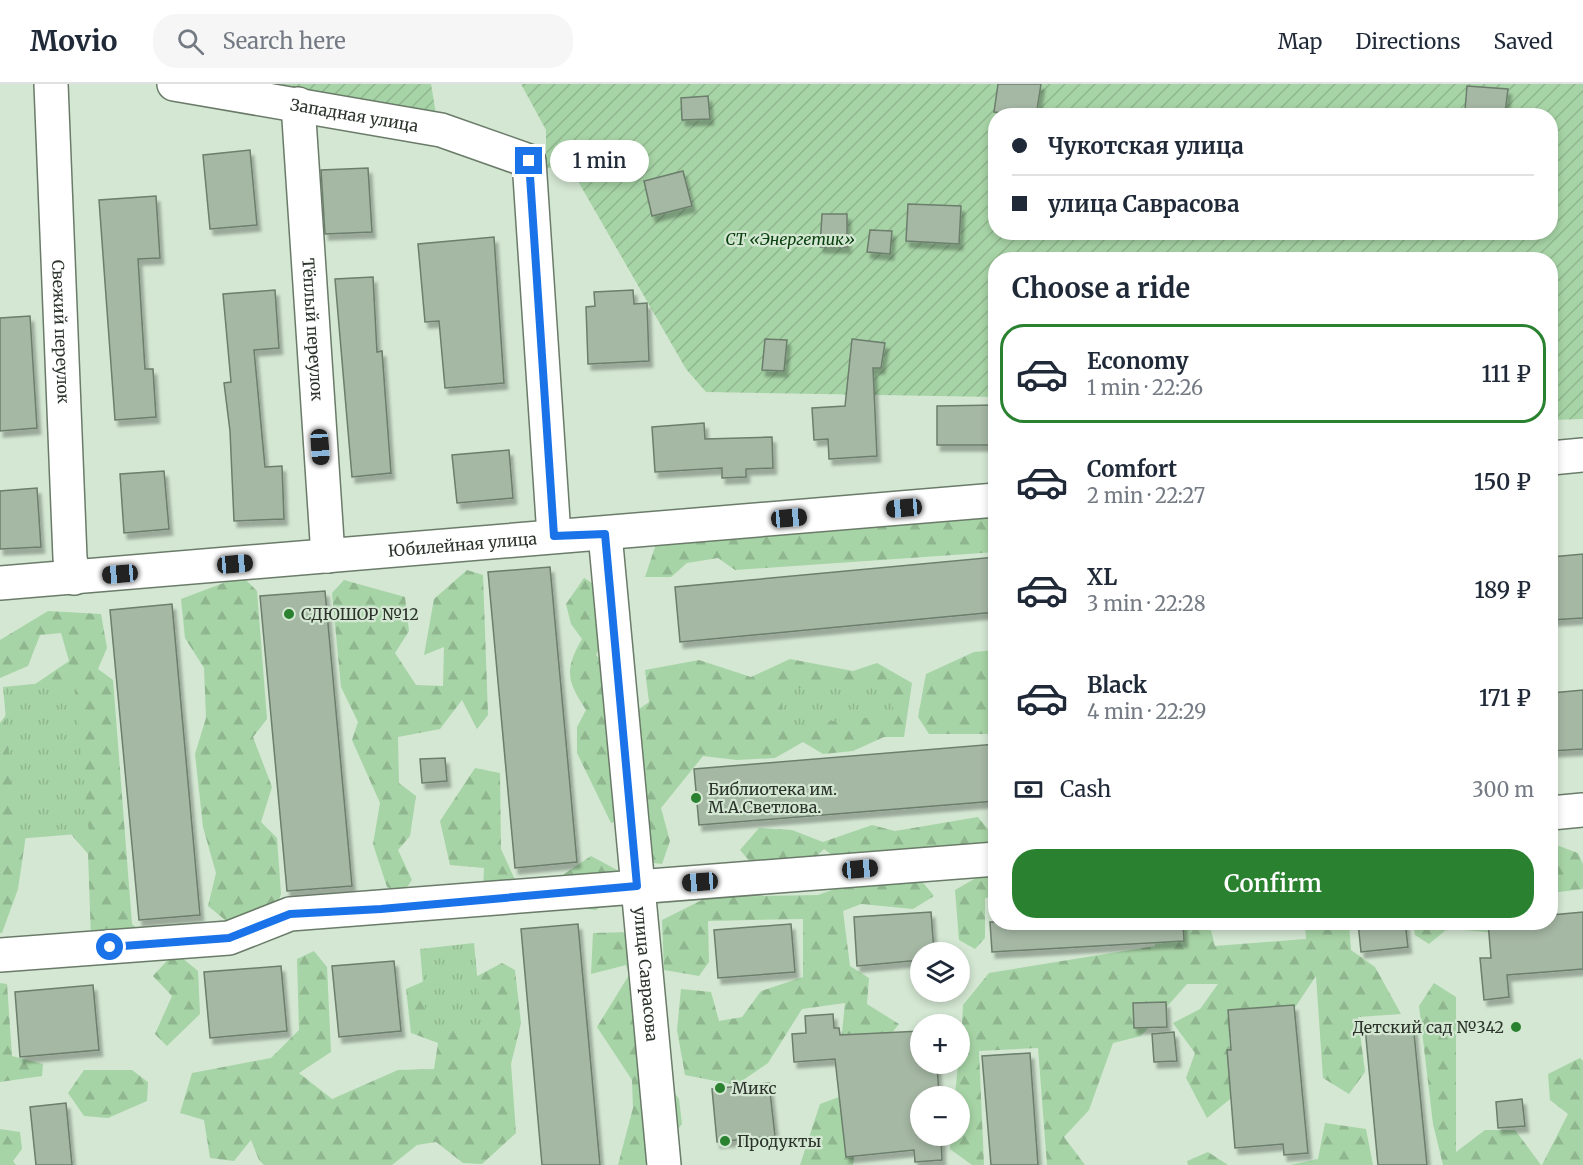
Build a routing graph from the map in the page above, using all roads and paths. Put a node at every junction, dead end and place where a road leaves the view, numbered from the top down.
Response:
1 (51, 84) edge
2 (174, 84) edge
3 (298, 104) junction
4 (1583, 456) edge
5 (1558, 458) edge
6 (988, 501) edge
7 (605, 534) junction
8 (554, 536) junction
9 (328, 556) junction
10 (74, 578) junction
11 (0, 583) edge
12 (1583, 810) edge
13 (1558, 812) edge
14 (988, 860) edge
15 (637, 886) junction
16 (0, 955) edge
17 (664, 1165) edge

1 - 10 street, Свежий переулок
2 - 3 street, Западная улица
3 - 8 street, Западная улица
3 - 9 street, Тёплый переулок
4 - 5 street
6 - 7 street, Юбилейная улица
7 - 8 street, Юбилейная улица
7 - 15 street, улица Саврасова
8 - 9 street, Юбилейная улица
9 - 10 street, Юбилейная улица
10 - 11 street, Юбилейная улица
12 - 13 street
14 - 15 street
15 - 16 street
15 - 17 street, улица Саврасова

